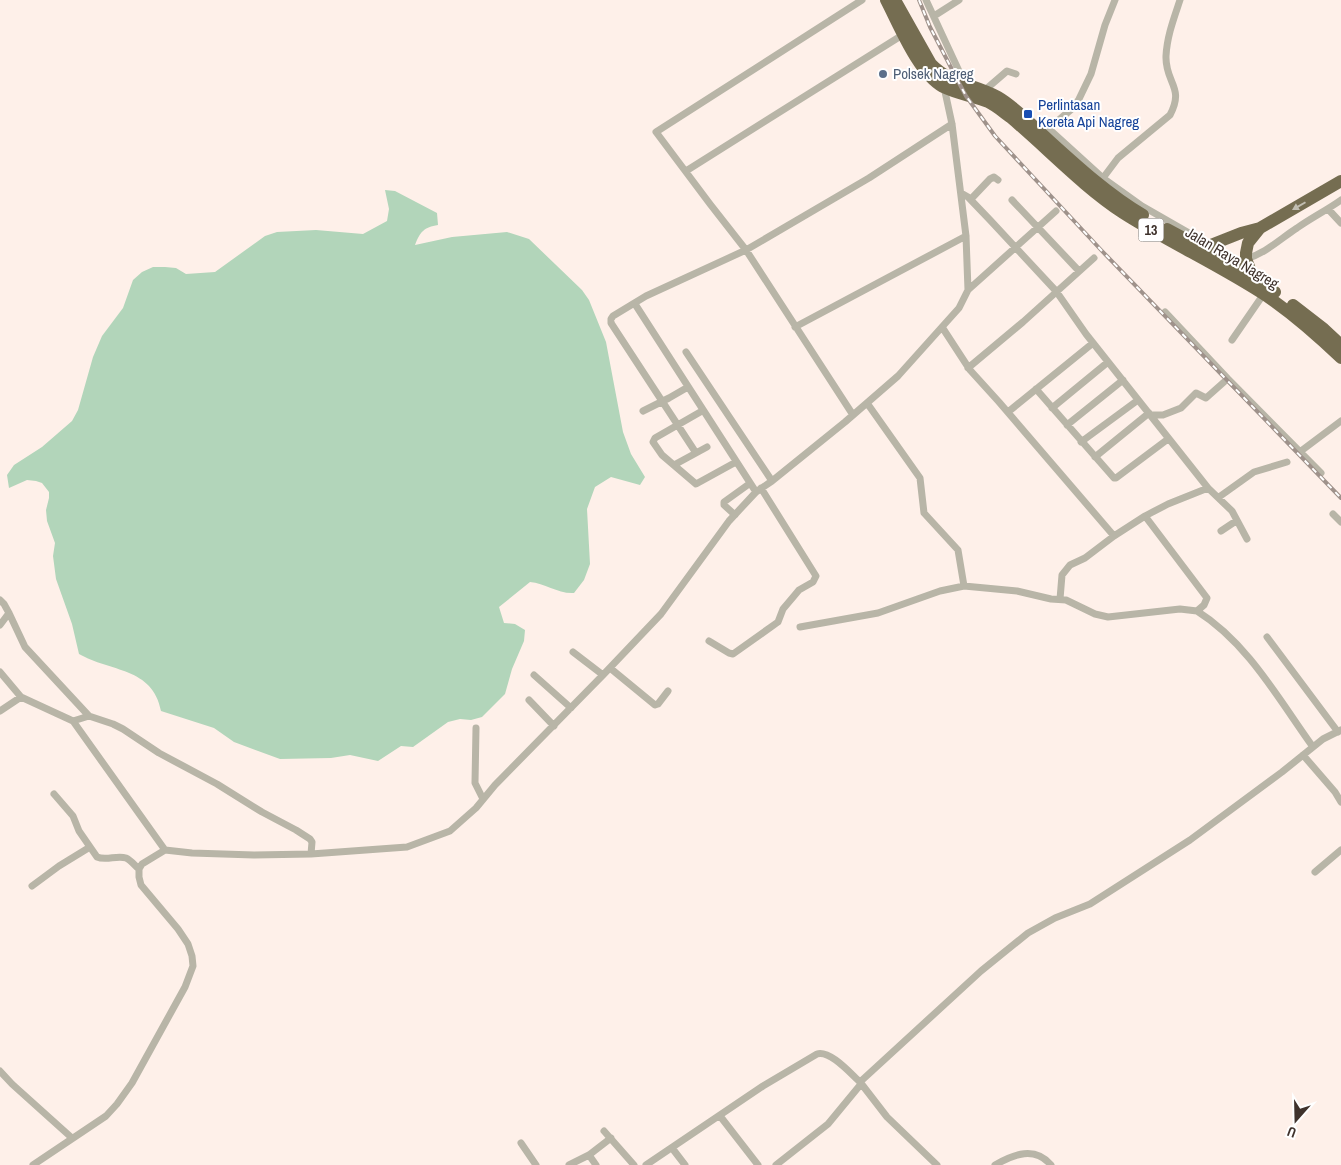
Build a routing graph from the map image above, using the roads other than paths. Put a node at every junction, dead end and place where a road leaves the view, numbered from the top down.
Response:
1 (862, 0) edge
2 (886, 0) edge
3 (896, 0) edge
4 (926, 0) edge
5 (959, 0) edge
6 (1115, 0) edge
7 (1180, 0) edge
8 (934, 16) junction
9 (904, 34) junction
10 (1016, 74) dead end
11 (945, 82) junction
12 (965, 84) junction
13 (985, 90) junction
14 (952, 124) junction
15 (1045, 131) junction
16 (686, 171) junction
17 (1104, 178) junction
18 (998, 180) dead end
19 (1341, 181) edge
20 (961, 192) junction
21 (970, 199) junction
22 (1012, 200) dead end
23 (1341, 200) edge
24 (1328, 209) junction
25 (1056, 211) dead end
26 (1341, 223) edge
27 (1038, 227) junction
28 (1260, 228) junction
29 (966, 236) junction
30 (1016, 246) junction
31 (1207, 247) junction
32 (746, 250) junction
33 (1094, 258) dead end
34 (1246, 259) junction
35 (1079, 271) junction
36 (1253, 277) junction
37 (968, 290) junction
38 (1056, 291) junction
39 (1264, 294) junction
40 (635, 304) junction
41 (1165, 312) dead end
42 (795, 327) junction
43 (942, 327) junction
44 (1232, 340) dead end
45 (1093, 343) junction
46 (1341, 345) edge
47 (686, 352) dead end
48 (1341, 358) edge
49 (1108, 362) junction
50 (968, 368) junction
51 (1123, 380) junction
52 (1226, 380) junction
53 (688, 387) junction
54 (1036, 389) junction
55 (1138, 400) junction
56 (662, 401) junction
57 (867, 403) junction
58 (1052, 408) junction
59 (643, 411) dead end
60 (702, 411) junction
61 (1008, 412) junction
62 (1150, 414) junction
63 (853, 415) junction
64 (1341, 421) edge
65 (676, 425) junction
66 (1067, 426) junction
67 (1168, 439) junction
68 (1081, 442) junction
69 (707, 447) dead end
70 (1300, 452) junction
71 (696, 453) junction
72 (1094, 457) junction
73 (736, 462) junction
74 (1287, 462) dead end
75 (674, 465) junction
76 (1322, 473) dead end
77 (772, 481) junction
78 (749, 484) junction
79 (1208, 488) junction
80 (759, 490) junction
81 (1219, 497) junction
82 (735, 514) junction
83 (1333, 514) dead end
84 (1145, 516) junction
85 (1236, 521) junction
86 (1341, 522) edge
87 (1220, 531) dead end
88 (1114, 536) junction
89 (1247, 540) dead end
90 (964, 586) junction
91 (1060, 599) junction
92 (0, 600) edge
93 (1197, 611) junction
94 (9, 613) junction
95 (0, 625) edge
96 (800, 627) dead end
97 (1267, 637) dead end
98 (709, 641) dead end
99 (573, 652) dead end
100 (610, 668) junction
101 (0, 672) edge
102 (603, 675) junction
103 (534, 676) dead end
104 (668, 690) dead end
105 (20, 697) junction
106 (529, 700) dead end
107 (571, 708) junction
108 (0, 711) edge
109 (89, 716) junction
110 (73, 721) junction
111 (554, 726) junction
112 (476, 728) dead end
113 (1340, 731) edge
114 (1313, 747) junction
115 (1303, 755) junction
116 (54, 794) dead end
117 (482, 799) junction
118 (1341, 802) edge
119 (90, 847) junction
120 (165, 850) junction
121 (1341, 850) edge
122 (311, 854) junction
123 (139, 869) junction
124 (1315, 872) dead end
125 (32, 886) dead end
126 (0, 1071) edge
127 (861, 1083) junction
128 (720, 1116) junction
129 (604, 1131) dead end
130 (72, 1138) junction
131 (611, 1138) junction
132 (521, 1143) dead end
133 (672, 1148) junction
134 (589, 1155) junction
135 (32, 1165) edge
136 (536, 1165) edge
137 (569, 1165) edge
138 (596, 1165) edge
139 (634, 1165) edge
140 (646, 1165) edge
141 (685, 1165) edge
142 (758, 1165) edge
143 (776, 1165) edge
144 (937, 1165) edge
145 (995, 1165) edge
146 (1051, 1165) edge

1 - 16 street
2 - 9 highway, Jalan Raya Nagreg / 13
3 - 11 highway, Jalan Raya Nagreg / 13
4 - 8 street
5 - 8 street
6 - 15 street
7 - 17 street
8 - 12 street
9 - 11 highway, Jalan Raya Nagreg / 13
9 - 16 street
10 - 13 street
11 - 12 highway, Jalan Raya Nagreg / 13
11 - 14 street
11 - 39 highway, Jalan Raya Nagreg / 13
12 - 13 highway, Jalan Raya Nagreg / 13
13 - 15 highway, Jalan Raya Nagreg / 13
14 - 20 street
14 - 32 street
15 - 17 street
15 - 31 highway, Jalan Raya Nagreg / 13
16 - 32 street
17 - 31 street
18 - 21 street
19 -> 28 highway
20 - 21 street
20 - 29 street
21 - 30 street
22 - 27 street
23 - 24 street
24 - 26 street
24 - 34 street
25 - 27 street
27 - 30 street
27 - 35 street
28 - 31 highway
28 - 34 highway
29 - 37 street
29 - 42 street
30 - 37 street
30 - 38 street
31 - 36 highway, Jalan Raya Nagreg / 13
32 - 40 street
32 - 42 street
33 - 35 street
34 - 36 highway
35 - 38 street
36 - 46 highway, Jalan Raya Nagreg / 13
37 - 43 street
38 - 45 street
38 - 50 street
39 - 44 street
39 - 48 highway, Jalan Raya Nagreg / 13
40 - 53 street
40 - 56 street
41 - 52 street
42 - 63 street
43 - 50 street
43 - 57 street
45 - 49 street
45 - 54 street
47 - 77 street
49 - 51 street
49 - 58 street
50 - 61 street
51 - 55 street
51 - 66 street
52 - 62 street
52 - 70 street
53 - 56 street
53 - 60 street
54 - 58 street
54 - 61 street
55 - 62 street
55 - 68 street
56 - 59 street
56 - 65 street
57 - 63 street
57 - 90 street
58 - 66 street
60 - 65 street
60 - 73 street
61 - 88 street
62 - 67 street
62 - 72 street
63 - 77 street
64 - 70 street
65 - 71 street
65 - 75 street
66 - 68 street
67 - 72 street
67 - 79 street
68 - 72 street
69 - 71 street
70 - 76 street
71 - 75 street
73 - 75 street
73 - 78 street
74 - 81 street
77 - 80 street
78 - 80 street
78 - 82 street
79 - 81 street
79 - 84 street
80 - 82 street
80 - 98 street
81 - 85 street
82 - 100 street
83 - 86 street
84 - 88 street
84 - 93 street
85 - 87 street
85 - 89 street
88 - 91 street
90 - 91 street
90 - 96 street
91 - 93 street
92 - 94 street
93 - 114 street
94 - 95 street
94 - 109 street
97 - 113 street
99 - 102 street
100 - 102 street
100 - 104 street
101 - 105 street
102 - 107 street
103 - 107 street
105 - 108 street
105 - 110 street
106 - 111 street
107 - 111 street
109 - 110 street
109 - 122 street
110 - 120 street
111 - 117 street
112 - 117 street
113 - 114 street
114 - 115 street
115 - 118 street
115 - 127 street
116 - 119 street
117 - 122 street
119 - 123 street
119 - 125 street
120 - 122 street
120 - 123 street
121 - 124 street
123 - 130 street
126 - 130 street
127 - 128 street
127 - 143 street
127 - 144 street
128 - 133 street
128 - 142 street
129 - 131 street
130 - 135 street
131 - 134 street
131 - 139 street
132 - 136 street
133 - 140 street
133 - 141 street
134 - 137 street
134 - 138 street
145 - 146 street

